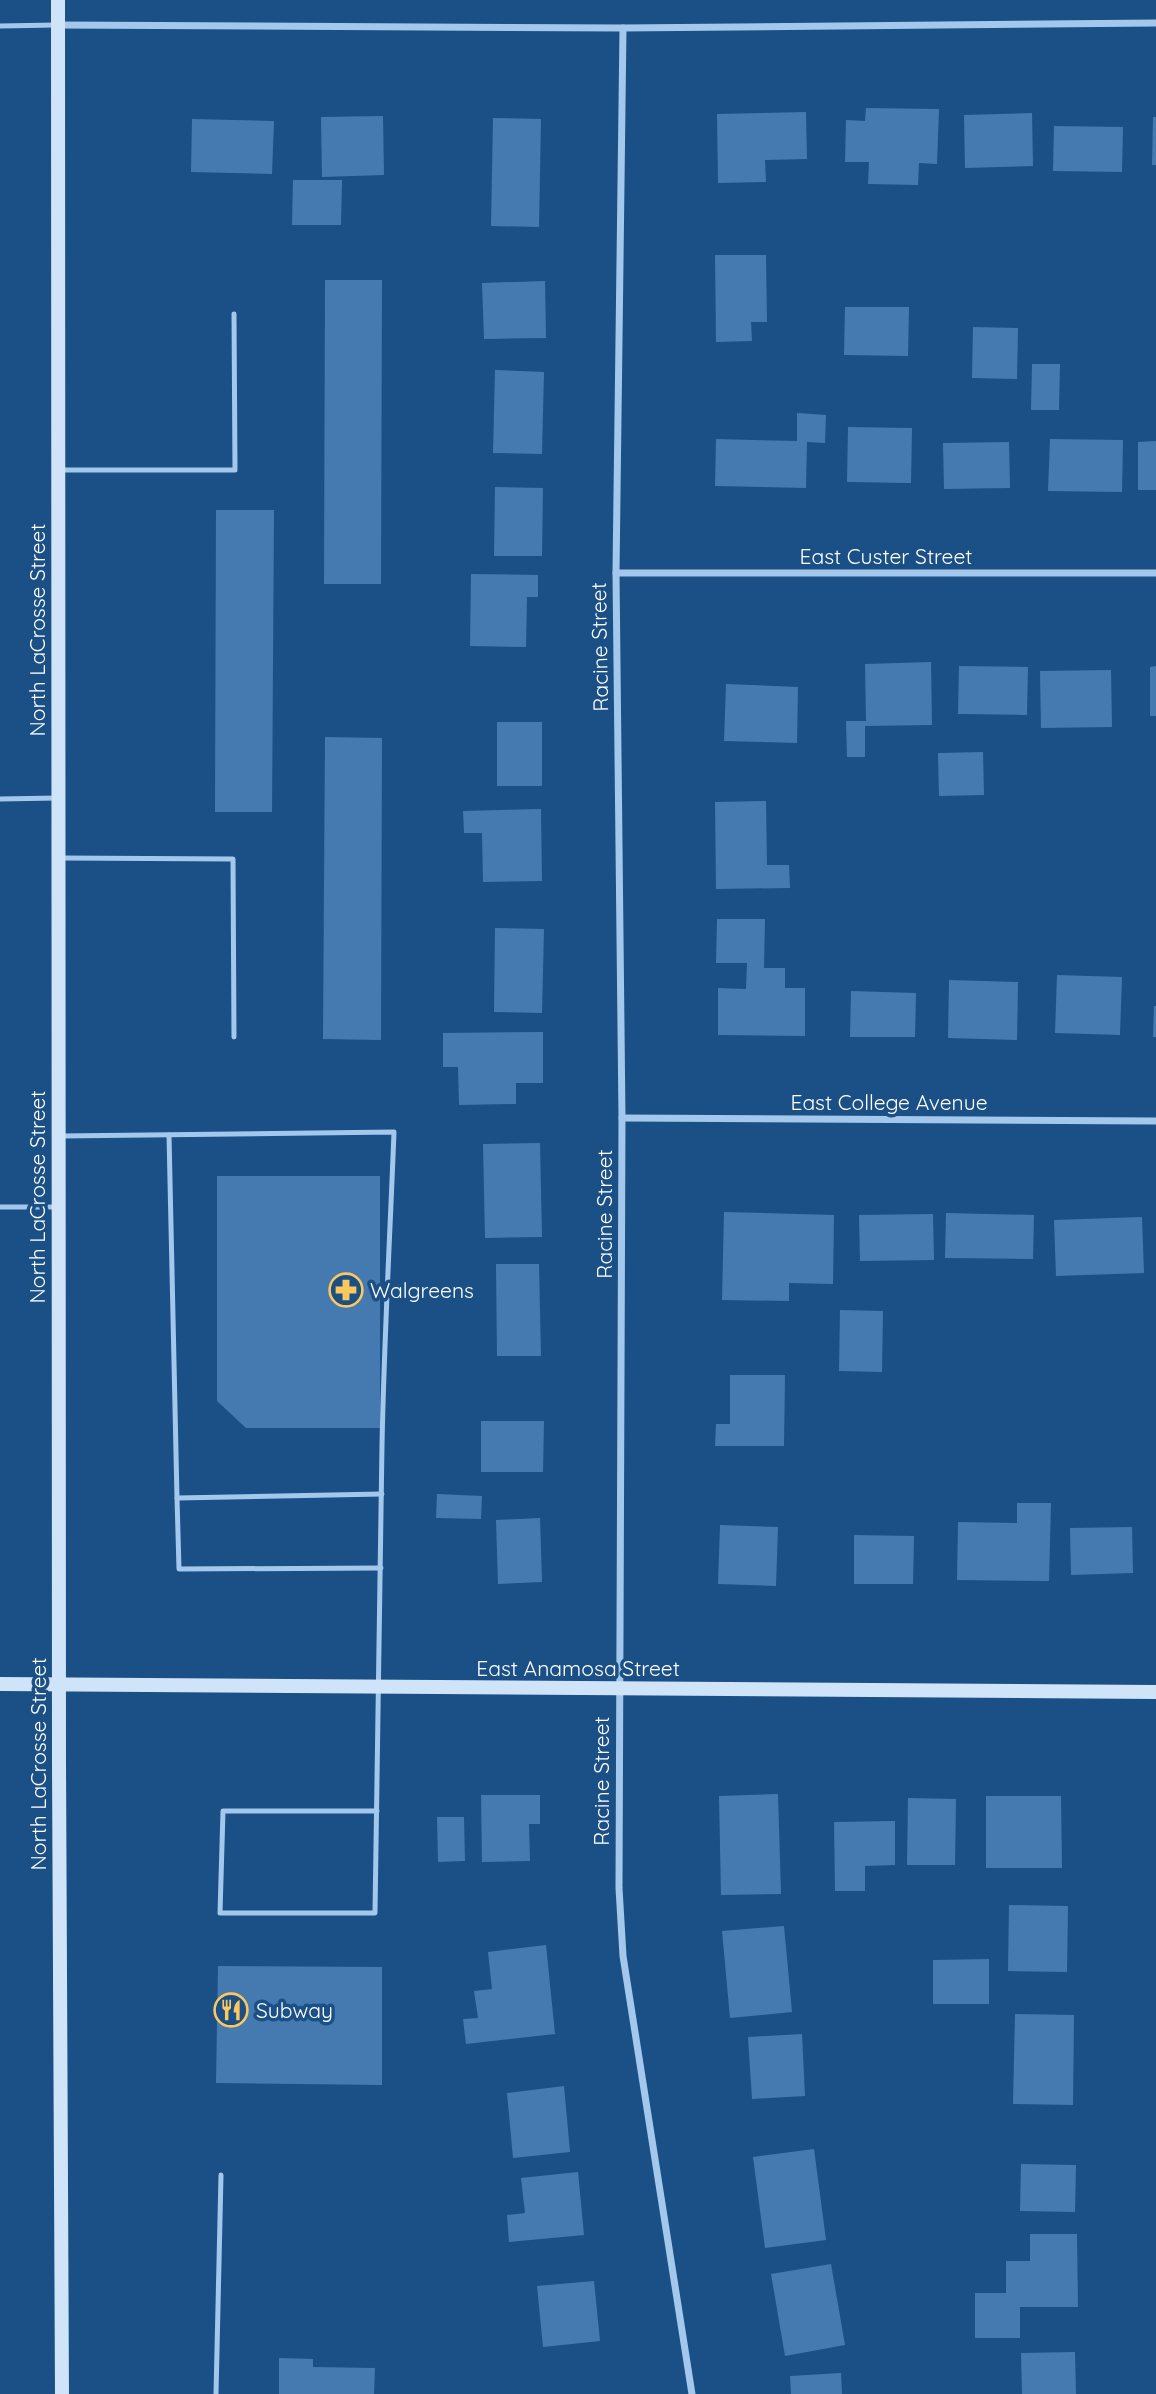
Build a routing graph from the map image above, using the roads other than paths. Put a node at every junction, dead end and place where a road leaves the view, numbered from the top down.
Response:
1 (58, 0) edge
2 (1156, 23) edge
3 (58, 25) junction
4 (0, 26) edge
5 (623, 28) junction
6 (234, 314) dead end
7 (58, 470) junction
8 (616, 573) junction
9 (1156, 573) edge
10 (58, 798) junction
11 (0, 799) edge
12 (58, 858) junction
13 (234, 1037) dead end
14 (622, 1118) junction
15 (1156, 1121) edge
16 (169, 1135) junction
17 (58, 1136) junction
18 (0, 1207) edge
19 (58, 1207) junction
20 (382, 1494) junction
21 (177, 1498) junction
22 (381, 1568) junction
23 (0, 1684) edge
24 (59, 1684) junction
25 (380, 1687) junction
26 (619, 1689) junction
27 (1156, 1692) edge
28 (377, 1811) junction
29 (221, 2175) dead end
30 (62, 2394) edge
31 (216, 2394) edge
32 (692, 2394) edge

1 - 3 main road, North LaCrosse Street
2 - 5 street
3 - 4 lane
3 - 5 street
3 - 7 main road, North LaCrosse Street
5 - 8 street, Racine Street
6 - 7 lane
7 - 10 main road, North LaCrosse Street
8 - 9 street, East Custer Street
8 - 14 street, Racine Street
10 - 11 lane
10 - 12 main road, North LaCrosse Street
12 - 13 lane
12 - 17 main road, North LaCrosse Street
14 - 15 street, East College Avenue
14 - 26 street, Racine Street
16 - 17 lane
16 - 20 lane
16 - 21 lane
17 - 19 main road, North LaCrosse Street
18 - 19 lane
19 - 24 main road, North LaCrosse Street
20 - 21 lane
20 - 22 lane
21 - 22 lane
22 - 25 lane
23 - 24 main road, East Anamosa Street
24 - 25 main road, East Anamosa Street
24 - 30 main road, North LaCrosse Street
25 - 26 main road, East Anamosa Street
25 - 28 lane
26 - 27 main road, East Anamosa Street
26 - 32 street, Racine Street
28 - 28 lane
29 - 31 lane

